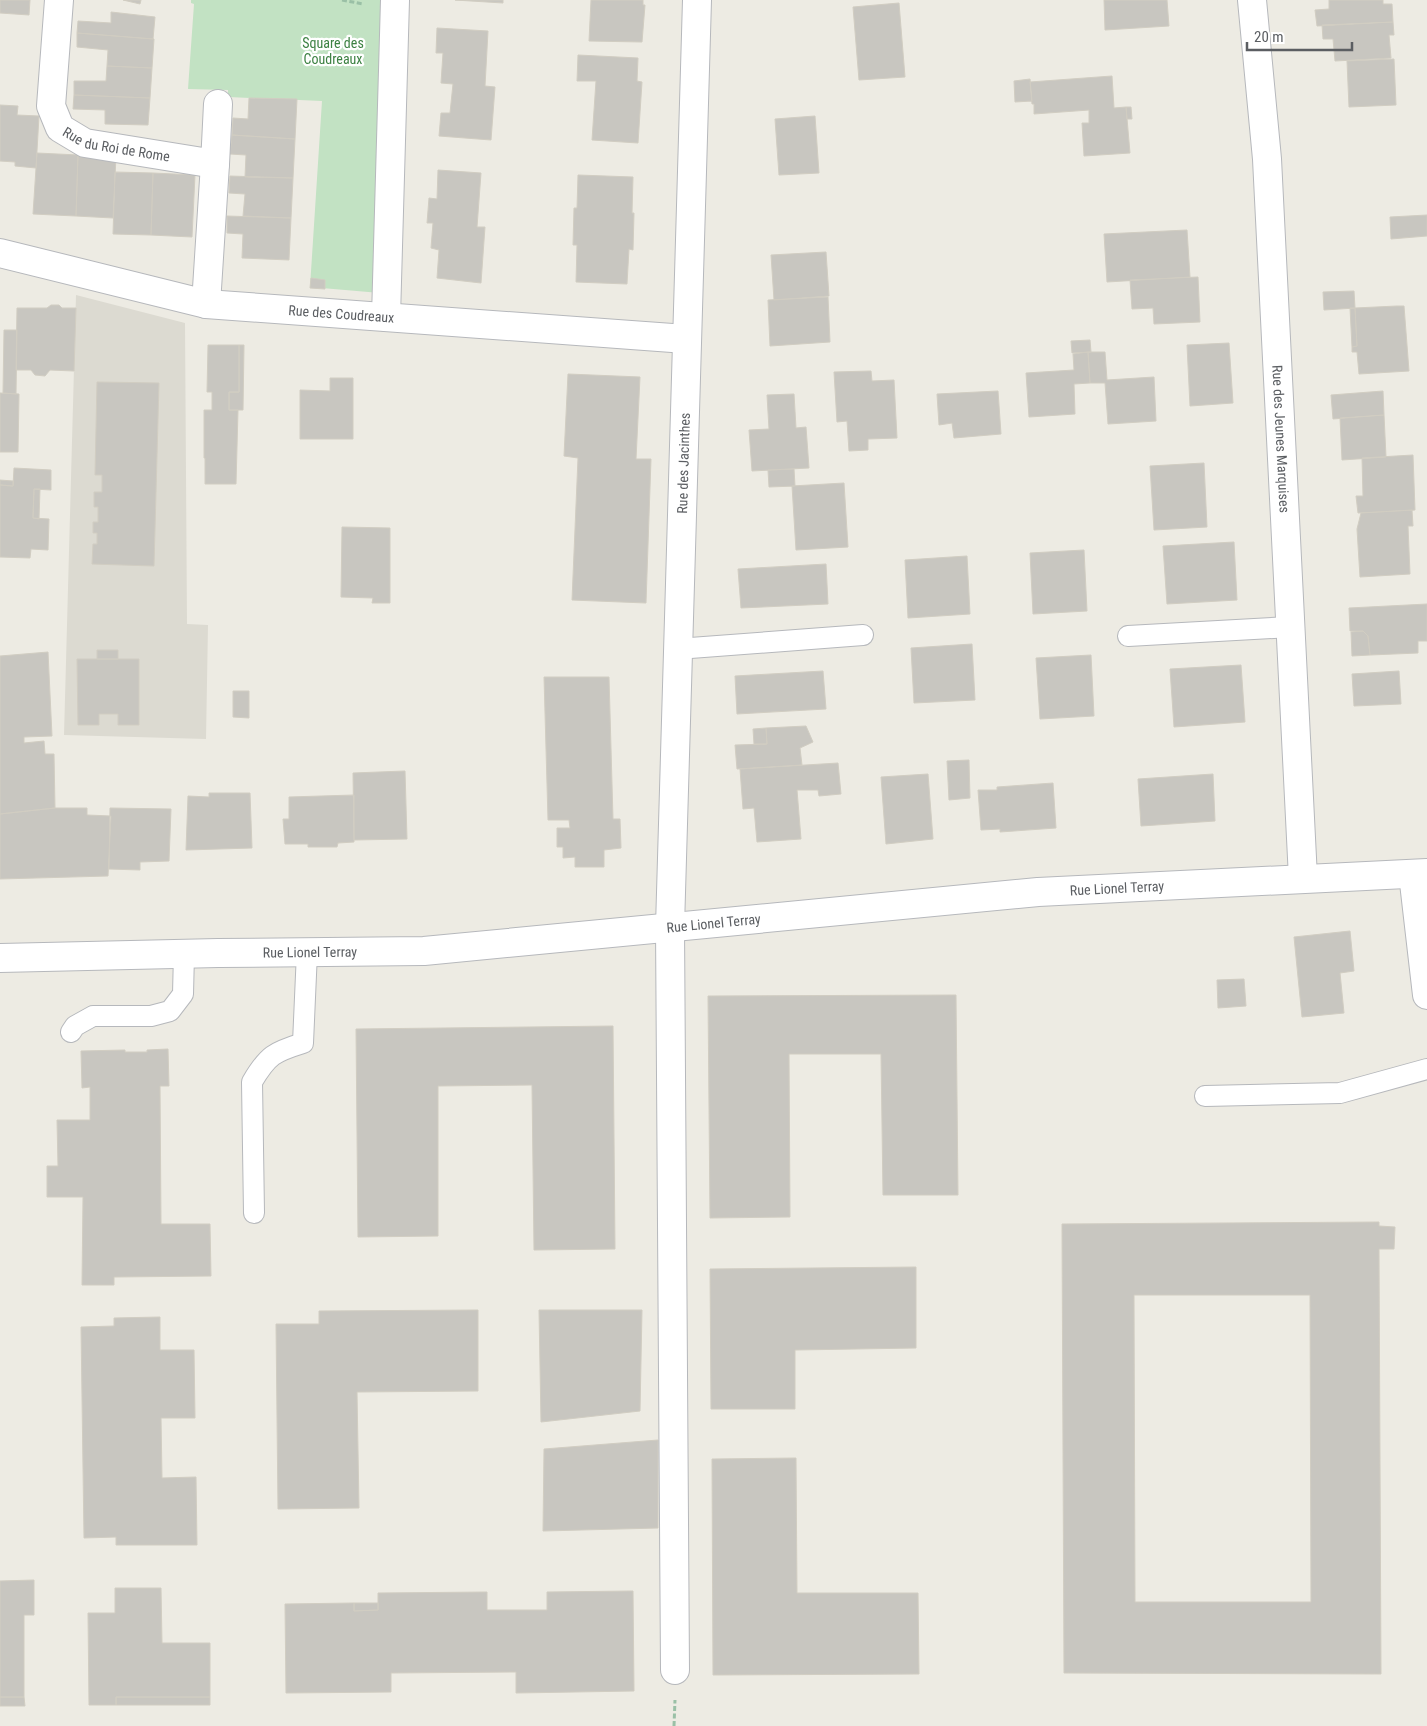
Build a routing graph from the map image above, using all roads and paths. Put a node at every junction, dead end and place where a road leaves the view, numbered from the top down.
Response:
1 (60, 0) edge
2 (395, 0) edge
3 (697, 0) edge
4 (1252, 0) edge
5 (218, 104) dead end
6 (215, 164) junction
7 (0, 253) edge
8 (206, 304) junction
9 (386, 317) junction
10 (686, 339) junction
11 (1290, 627) junction
12 (863, 635) dead end
13 (1128, 636) dead end
14 (677, 649) junction
15 (1420, 873) edge
16 (1303, 878) junction
17 (670, 927) junction
18 (307, 952) junction
19 (184, 954) junction
20 (0, 958) edge
21 (1427, 995) edge
22 (71, 1032) dead end
23 (1427, 1070) edge
24 (1205, 1096) dead end
25 (254, 1213) dead end
26 (675, 1670) dead end

1 - 6 street, Rue du Roi de Rome
2 - 9 street
3 - 10 street, Rue des Jacinthes
4 - 11 street, Rue des Jeunes Marquises
5 - 6 street
6 - 8 street
7 - 8 street, Rue des Coudreaux
8 - 9 street, Rue des Coudreaux
9 - 10 street, Rue des Coudreaux
10 - 14 street, Rue des Jacinthes
11 - 13 lane
11 - 16 street, Rue des Jeunes Marquises
12 - 14 lane
14 - 17 street, Rue des Jacinthes
15 - 16 street, Rue Lionel Terray
15 - 21 street
16 - 17 street, Rue Lionel Terray
17 - 18 street, Rue Lionel Terray
17 - 26 street, Rue des Jacinthes
18 - 19 street, Rue Lionel Terray
18 - 25 lane
19 - 20 street, Rue Lionel Terray
19 - 22 lane
23 - 24 lane

